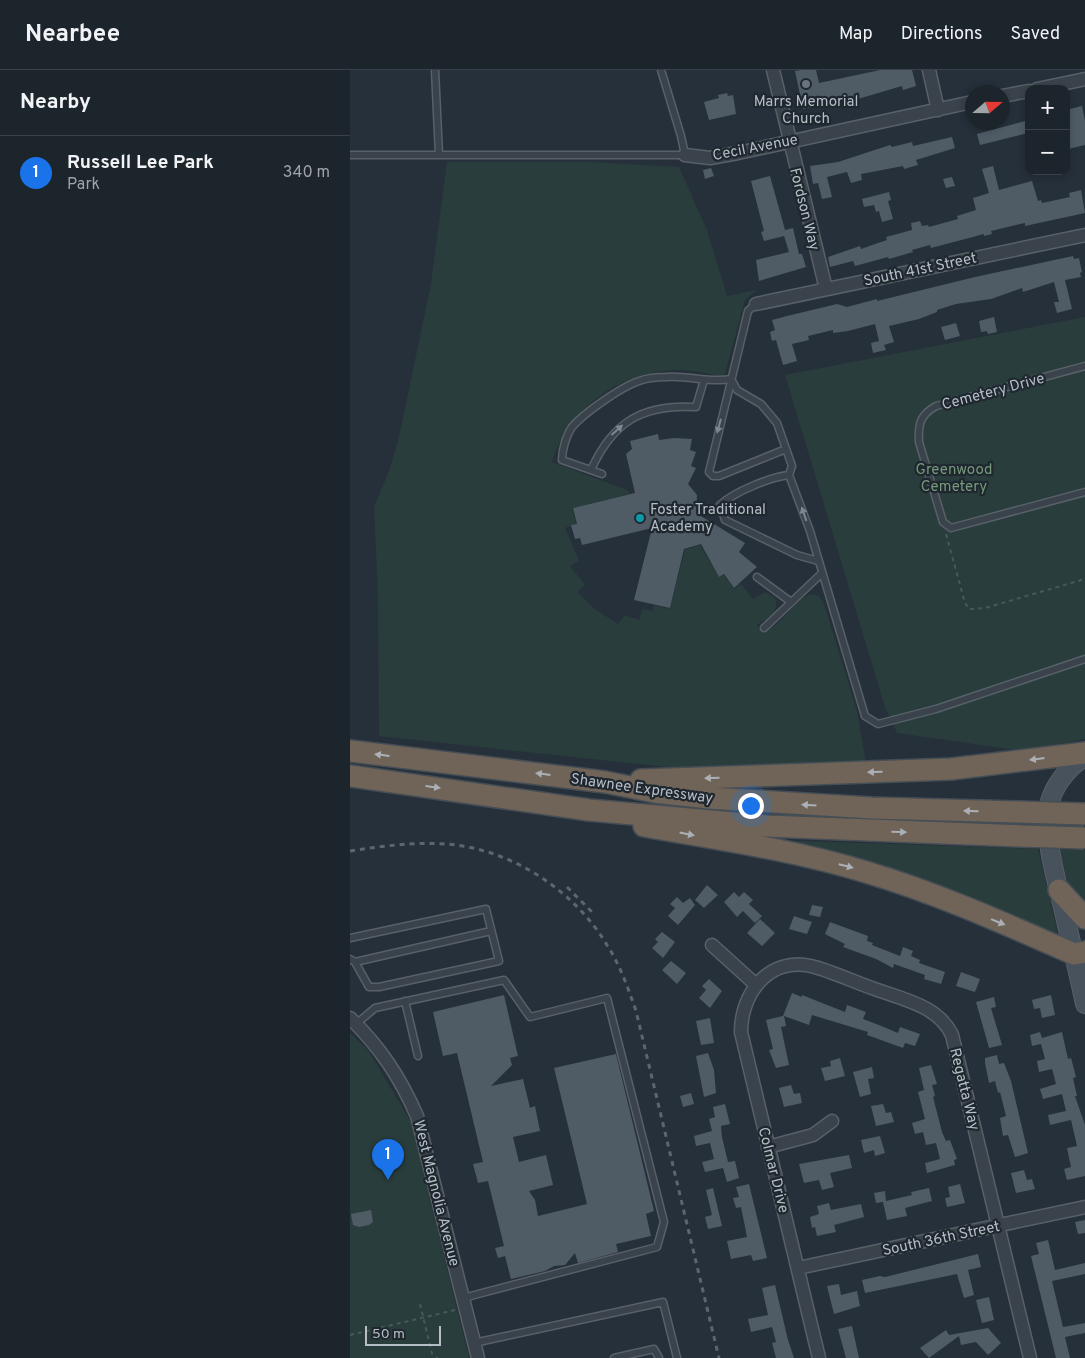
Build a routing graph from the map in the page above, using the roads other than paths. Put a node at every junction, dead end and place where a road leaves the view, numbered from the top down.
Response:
1 (435, 70) edge
2 (661, 70) edge
3 (773, 70) edge
4 (929, 70) edge
5 (1085, 79) edge
6 (1056, 85) edge
7 (1025, 91) edge
8 (1010, 94) edge
9 (965, 104) edge
10 (938, 110) junction
11 (789, 140) junction
12 (350, 155) edge
13 (439, 155) junction
14 (685, 155) junction
15 (1085, 234) edge
16 (826, 289) junction
17 (756, 304) joint
18 (1085, 366) edge
19 (731, 379) junction
20 (704, 380) junction
21 (786, 449) junction
22 (591, 470) junction
23 (602, 474) dead end
24 (789, 475) junction
25 (1085, 492) edge
26 (818, 561) junction
27 (822, 574) junction
28 (757, 577) dead end
29 (791, 602) junction
30 (764, 628) dead end
31 (1085, 659) edge
32 (350, 751) edge
33 (1085, 753) edge
34 (1085, 757) edge
35 (350, 776) edge
36 (605, 782) junction
37 (589, 810) junction
38 (1085, 814) edge
39 (1084, 838) edge
40 (1059, 890) junction
41 (1085, 918) edge
42 (491, 931) junction
43 (350, 938) edge
44 (712, 945) dead end
45 (1079, 953) edge
46 (353, 960) edge
47 (755, 984) junction
48 (405, 1001) junction
49 (1085, 1004) edge
50 (353, 1021) edge
51 (418, 1056) dead end
52 (832, 1121) dead end
53 (768, 1147) junction
54 (1085, 1207) edge
55 (998, 1226) junction
56 (798, 1268) junction
57 (463, 1298) junction
58 (474, 1343) junction
59 (478, 1358) edge
60 (614, 1358) edge
61 (659, 1358) edge
62 (677, 1358) edge
63 (819, 1358) edge
64 (1030, 1358) edge

1 - 13 lane
2 - 14 lane
3 - 11 street, Fordson Way
4 - 10 street
5 - 6 street
7 - 8 street
9 - 10 street, Cecil Avenue
10 - 11 street, Cecil Avenue
11 - 14 street, Cecil Avenue
11 - 16 street, Fordson Way
12 - 13 lane
13 - 14 lane
15 - 16 street, South 41st Street
16 - 17 street, South 41st Street
17 - 19 lane
18 - 25 lane, Cemetery Drive
19 - 20 lane
19 - 21 lane
19 -> 21 lane
22 -> 20 lane
20 - 22 lane
21 - 24 lane
22 - 23 lane
26 -> 24 lane
24 - 26 lane
26 - 27 lane
27 - 29 lane
27 - 31 lane
28 - 29 lane
29 - 30 lane
36 -> 32 highway, Shawnee Expressway
33 -> 36 highway
34 - 40 main road
35 -> 37 highway, Shawnee Expressway
38 -> 36 highway, Shawnee Expressway, bridge
37 -> 39 highway, Shawnee Expressway, bridge
37 -> 45 highway
40 - 41 highway
40 - 45 main road
42 - 43 lane
42 - 46 lane
42 - 46 lane
44 - 47 street
45 - 49 main road
47 - 53 street, Colmar Drive
47 - 55 street, Regatta Way
48 - 50 lane
48 - 51 lane
48 - 57 lane
50 - 57 street, West Magnolia Avenue
52 - 53 street
53 - 56 street, Colmar Drive
54 - 55 street, South 36th Street
55 - 56 street, South 36th Street
55 - 64 street, Regatta Way
56 - 63 street, Colmar Drive
57 - 58 street, West Magnolia Avenue
58 - 59 street, West Magnolia Avenue
58 - 62 lane
60 - 61 lane

